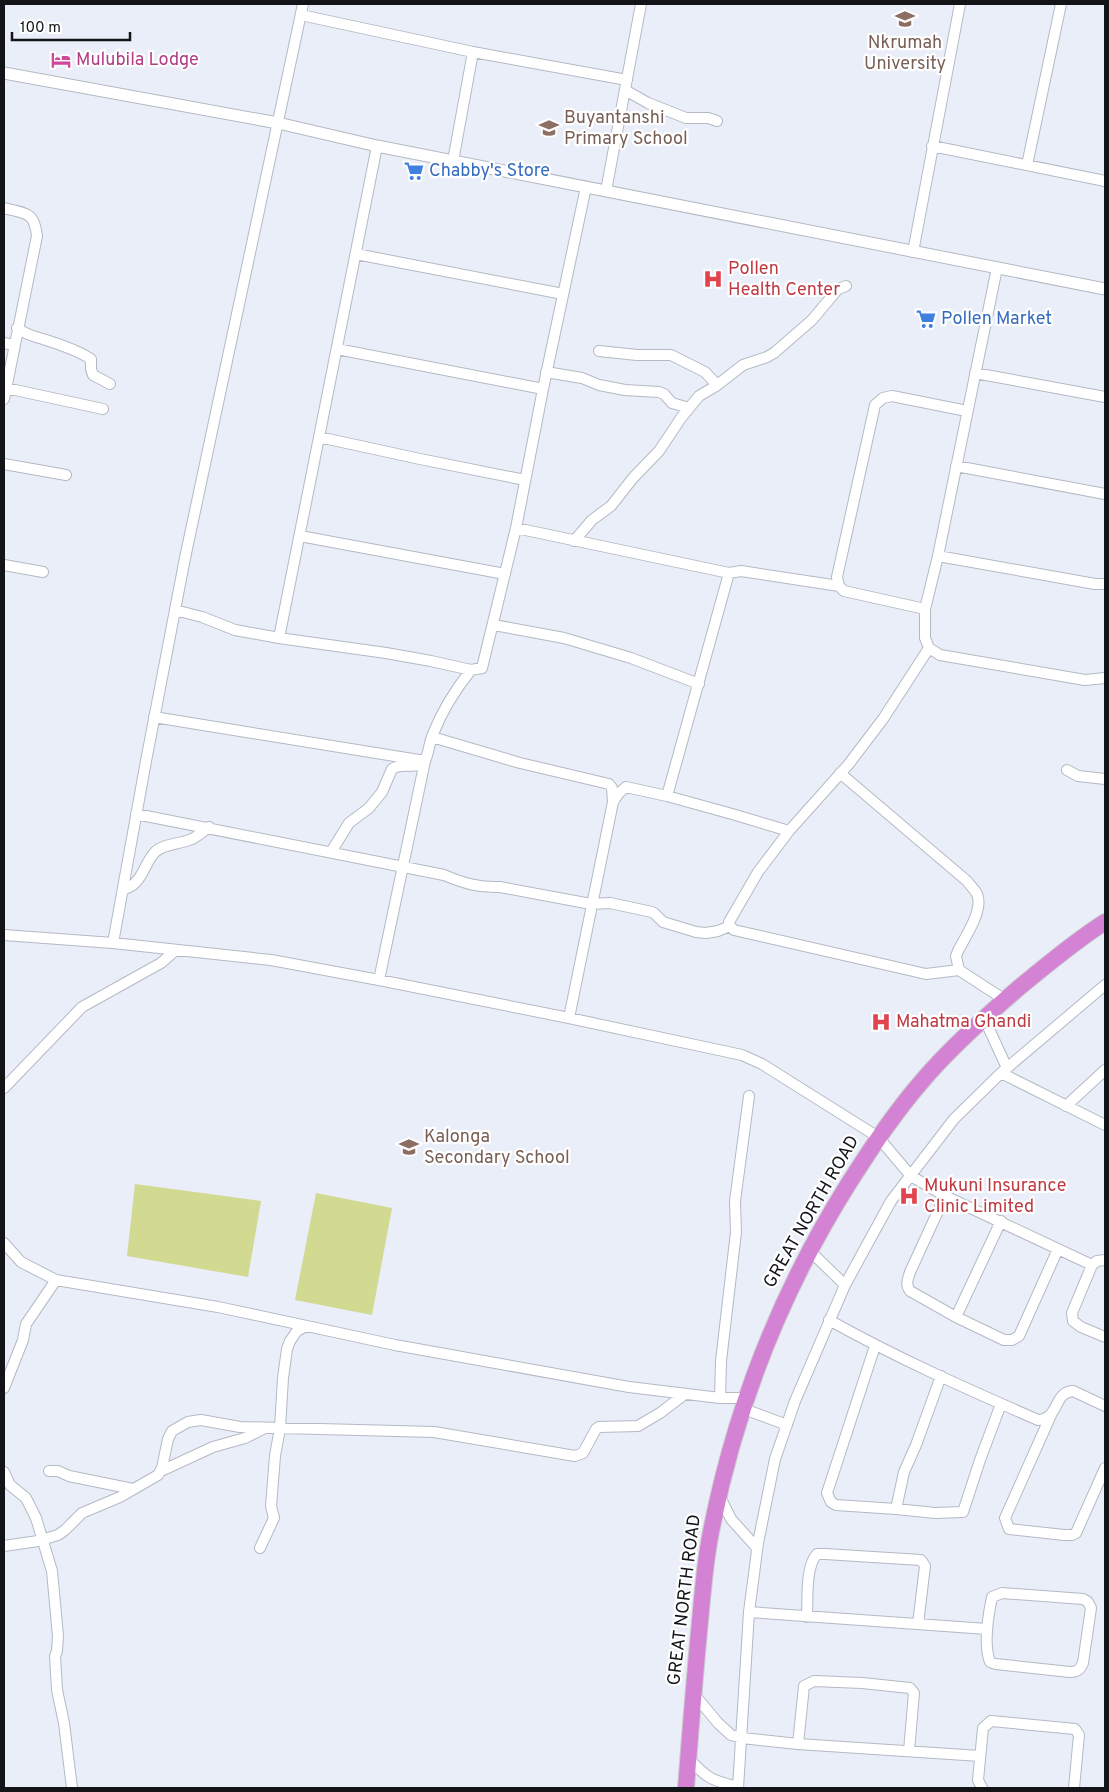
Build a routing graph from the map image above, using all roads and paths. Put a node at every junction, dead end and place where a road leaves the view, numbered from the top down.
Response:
1 (304, 4) edge
2 (641, 4) edge
3 (960, 4) edge
4 (1061, 4) edge
5 (302, 15) junction
6 (473, 52) junction
7 (4, 73) edge
8 (626, 85) junction
9 (717, 121) dead end
10 (278, 123) junction
11 (377, 146) junction
12 (932, 146) junction
13 (453, 161) junction
14 (1027, 165) junction
15 (1105, 181) edge
16 (586, 187) junction
17 (606, 191) junction
18 (4, 208) edge
19 (913, 252) junction
20 (356, 254) junction
21 (997, 268) junction
22 (846, 286) dead end
23 (1105, 289) edge
24 (563, 294) junction
25 (17, 328) junction
26 (9, 344) edge
27 (337, 349) junction
28 (599, 351) dead end
29 (546, 372) junction
30 (975, 373) junction
31 (110, 384) dead end
32 (717, 385) junction
33 (543, 389) junction
34 (5, 394) edge
35 (1105, 397) edge
36 (689, 408) junction
37 (103, 409) dead end
38 (967, 410) junction
39 (319, 437) junction
40 (4, 464) edge
41 (956, 466) junction
42 (66, 476) dead end
43 (525, 480) junction
44 (1105, 494) edge
45 (516, 528) junction
46 (300, 536) junction
47 (574, 541) junction
48 (938, 556) junction
49 (4, 565) edge
50 (43, 572) dead end
51 (729, 573) junction
52 (505, 574) junction
53 (1105, 584) edge
54 (839, 586) junction
55 (925, 609) junction
56 (175, 610) junction
57 (494, 624) junction
58 (279, 638) junction
59 (929, 648) junction
60 (471, 670) junction
61 (1105, 678) edge
62 (699, 684) junction
63 (154, 717) junction
64 (432, 737) junction
65 (425, 761) junction
66 (1067, 770) dead end
67 (840, 773) junction
68 (1105, 779) edge
69 (611, 785) junction
70 (626, 788) junction
71 (666, 796) junction
72 (613, 802) junction
73 (136, 814) junction
74 (208, 827) junction
75 (788, 831) junction
76 (331, 852) junction
77 (403, 867) junction
78 (123, 889) junction
79 (591, 904) junction
80 (1105, 922) edge
81 (730, 926) junction
82 (4, 935) edge
83 (112, 943) junction
84 (176, 950) junction
85 (959, 970) junction
86 (379, 980) junction
87 (1105, 985) edge
88 (1005, 1000) junction
89 (988, 1016) junction
90 (569, 1018) junction
91 (1105, 1070) edge
92 (1004, 1071) junction
93 (4, 1088) edge
94 (749, 1096) dead end
95 (1066, 1106) junction
96 (1105, 1125) edge
97 (878, 1137) junction
98 (911, 1176) junction
99 (945, 1196) junction
100 (1001, 1221) junction
101 (4, 1243) edge
102 (1058, 1249) junction
103 (810, 1251) junction
104 (1105, 1260) edge
105 (1092, 1265) junction
106 (56, 1280) junction
107 (845, 1285) junction
108 (956, 1317) junction
109 (829, 1320) junction
110 (306, 1326) junction
111 (1105, 1337) edge
112 (875, 1346) junction
113 (940, 1376) junction
114 (4, 1388) edge
115 (686, 1394) junction
116 (720, 1398) junction
117 (745, 1404) junction
118 (1001, 1404) junction
119 (1105, 1406) edge
120 (1052, 1415) junction
121 (787, 1425) junction
122 (266, 1428) junction
123 (280, 1428) junction
124 (1105, 1468) edge
125 (49, 1471) dead end
126 (4, 1472) edge
127 (161, 1472) junction
128 (133, 1489) junction
129 (719, 1495) junction
130 (896, 1509) junction
131 (42, 1540) junction
132 (4, 1546) edge
133 (260, 1548) dead end
134 (757, 1548) junction
135 (749, 1612) junction
136 (807, 1617) junction
137 (918, 1624) junction
138 (987, 1629) junction
139 (693, 1693) junction
140 (742, 1738) junction
141 (798, 1744) junction
142 (909, 1751) junction
143 (980, 1756) junction
144 (688, 1758) junction
145 (72, 1788) edge
146 (686, 1788) edge
147 (738, 1788) edge
148 (982, 1788) edge
149 (1074, 1788) edge

1 - 5 street
2 - 8 street
3 - 12 street
4 - 14 street
5 - 6 street
5 - 10 street
6 - 8 street
6 - 13 street
7 - 10 street
8 - 9 street
8 - 17 street
10 - 11 street
10 - 56 street
11 - 13 street
11 - 20 street
12 - 14 street
12 - 19 street
13 - 16 street
14 - 15 street
16 - 17 street
16 - 24 street
17 - 19 street
18 - 25 street
19 - 21 street
20 - 24 street
20 - 27 street
21 - 23 street
21 - 30 street
22 - 32 street
24 - 29 street
25 - 26 street
25 - 31 street
26 - 34 street
27 - 33 street
27 - 39 street
28 - 32 street
29 - 33 street
29 - 36 street
30 - 35 street
30 - 38 street
32 - 36 street
33 - 43 street
34 - 37 street
36 - 47 street
38 - 41 street
38 - 54 street
39 - 43 street
39 - 46 street
40 - 42 street
41 - 44 street
41 - 48 street
43 - 45 street
45 - 47 street
45 - 52 street
46 - 52 street
46 - 58 street
47 - 51 street
48 - 53 street
48 - 55 street
49 - 50 street
51 - 54 street
51 - 62 street
52 - 57 street
54 - 55 street
55 - 59 street
56 - 58 street
56 - 63 street
57 - 60 street
57 - 62 street
58 - 60 street
59 - 61 street
59 - 67 street
60 - 64 street
62 - 71 street
63 - 65 street
63 - 73 street
64 - 65 street
64 - 69 street
65 - 76 street
65 - 77 street
66 - 68 street
67 - 75 street
67 - 85 street
69 - 70 street
69 - 72 street
70 - 71 street
70 - 72 street
71 - 75 street
72 - 79 street
73 - 74 street
73 - 78 street
74 - 76 street
74 - 78 street
75 - 81 street
76 - 77 street
77 - 79 street
77 - 86 street
78 - 83 street
79 - 81 street
79 - 90 street
80 - 88 highway, GREAT NORTH ROAD
81 - 85 street
82 - 83 street
83 - 84 street
84 - 86 street
84 - 93 street
85 - 88 street
86 - 90 street
87 - 92 street
88 - 89 highway, GREAT NORTH ROAD
89 - 92 street
89 - 97 highway, GREAT NORTH ROAD
90 - 97 street
91 - 95 street
92 - 95 street
92 - 98 street
94 - 116 street
95 - 96 street
97 - 98 street
97 - 103 highway, GREAT NORTH ROAD
98 - 99 street
98 - 107 street
99 - 100 street
99 - 108 street
100 - 102 street
100 - 108 street
101 - 106 street
102 - 105 street
102 - 108 street
103 - 107 street
103 - 117 highway, GREAT NORTH ROAD
104 - 105 street
105 - 111 street
106 - 110 street
106 - 114 street
107 - 109 street
109 - 112 street
109 - 121 street
110 - 115 street
110 - 123 street
112 - 113 street
112 - 130 street
113 - 118 street
113 - 130 street
115 - 116 street
115 - 123 street
116 - 117 street
117 - 121 street
117 - 129 highway, GREAT NORTH ROAD
118 - 120 street
118 - 130 street
119 - 120 street
120 - 124 street
121 - 134 street
122 - 123 street
122 - 127 street
122 - 127 street
123 - 133 street
125 - 128 street
126 - 131 street
127 - 128 street
128 - 131 street
129 - 134 street
129 - 139 highway, GREAT NORTH ROAD
131 - 132 street
131 - 145 street
134 - 135 street
135 - 136 street
135 - 140 street
136 - 137 street
136 - 137 street
137 - 138 street
138 - 138 street
139 - 140 street
139 - 144 highway, GREAT NORTH ROAD
140 - 141 street
140 - 147 street
141 - 142 street
141 - 142 street
142 - 143 street
143 - 148 street
143 - 149 street
144 - 146 highway, GREAT NORTH ROAD
144 - 147 street

